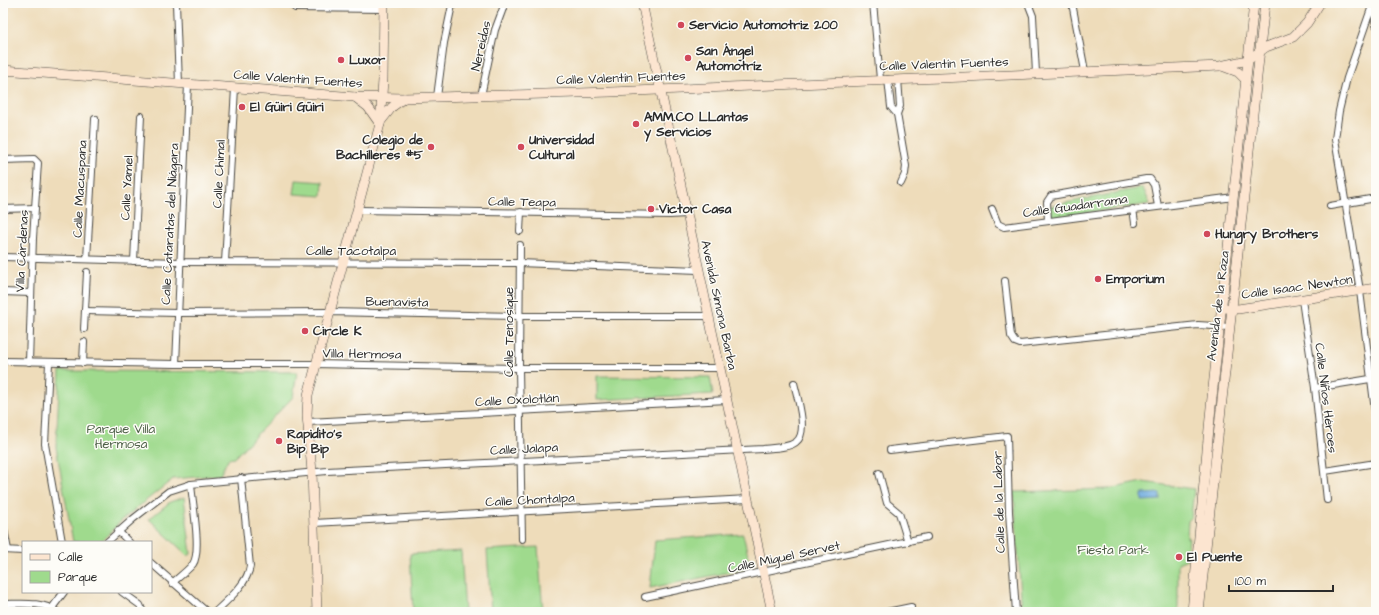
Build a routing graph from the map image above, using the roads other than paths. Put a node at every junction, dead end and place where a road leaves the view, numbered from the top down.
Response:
1 (176, 3) edge
2 (290, 3) edge
3 (505, 3) edge
4 (642, 3) edge
5 (873, 3) edge
6 (1028, 3) edge
7 (1072, 3) edge
8 (1254, 3) edge
9 (1265, 3) edge
10 (1320, 3) edge
11 (1373, 3) edge
12 (452, 5) dead end
13 (329, 6) edge
14 (384, 6) edge
15 (1376, 25) edge
16 (1260, 51) junction
17 (1248, 60) junction
18 (1220, 66) junction
19 (3, 70) edge
20 (1085, 71) junction
21 (1036, 73) junction
22 (889, 79) junction
23 (383, 80) junction
24 (1246, 80) junction
25 (184, 84) junction
26 (235, 88) junction
27 (659, 90) junction
28 (481, 96) junction
29 (359, 97) junction
30 (382, 97) junction
31 (438, 97) junction
32 (404, 98) junction
33 (897, 114) junction
34 (141, 116) dead end
35 (95, 119) dead end
36 (380, 124) junction
37 (3, 160) edge
38 (901, 183) dead end
39 (1234, 197) junction
40 (1376, 198) edge
41 (1344, 202) junction
42 (1158, 206) junction
43 (1330, 206) dead end
44 (35, 208) junction
45 (992, 209) dead end
46 (1132, 209) junction
47 (3, 210) edge
48 (358, 210) junction
49 (521, 212) junction
50 (686, 214) junction
51 (1048, 221) junction
52 (1135, 223) dead end
53 (520, 231) dead end
54 (520, 245) dead end
55 (3, 257) edge
56 (32, 258) junction
57 (87, 259) junction
58 (134, 261) junction
59 (179, 262) junction
60 (226, 262) junction
61 (343, 262) junction
62 (519, 263) junction
63 (698, 270) junction
64 (87, 272) dead end
65 (1005, 281) dead end
66 (1376, 288) edge
67 (1360, 291) junction
68 (3, 292) edge
69 (30, 293) junction
70 (1302, 300) junction
71 (1227, 309) junction
72 (85, 311) junction
73 (329, 312) junction
74 (177, 313) junction
75 (520, 316) junction
76 (708, 316) junction
77 (1225, 326) junction
78 (84, 329) dead end
79 (84, 342) dead end
80 (3, 361) edge
81 (29, 362) junction
82 (49, 362) junction
83 (83, 363) junction
84 (176, 364) junction
85 (315, 364) junction
86 (519, 368) junction
87 (720, 368) junction
88 (1373, 378) edge
89 (794, 382) dead end
90 (1315, 388) junction
91 (727, 400) junction
92 (520, 411) junction
93 (1376, 419) edge
94 (308, 422) junction
95 (737, 450) junction
96 (890, 450) dead end
97 (521, 460) junction
98 (1376, 463) edge
99 (1324, 471) junction
100 (312, 472) junction
101 (879, 473) dead end
102 (241, 478) junction
103 (191, 484) junction
104 (748, 499) junction
105 (1327, 500) dead end
106 (521, 512) junction
107 (314, 523) junction
108 (3, 524) edge
109 (118, 532) junction
110 (927, 537) dead end
111 (522, 539) dead end
112 (62, 541) edge
113 (108, 541) edge
114 (128, 541) edge
115 (908, 542) junction
116 (5, 550) edge
117 (22, 551) edge
118 (152, 564) edge
119 (763, 573) junction
120 (172, 583) junction
121 (63, 593) edge
122 (123, 593) edge
123 (645, 597) dead end
124 (3, 604) edge
125 (911, 607) dead end
126 (50, 610) edge
127 (58, 612) edge
128 (143, 612) edge
129 (206, 612) edge
130 (215, 612) edge
131 (317, 612) edge
132 (772, 612) edge
133 (887, 612) edge
134 (1016, 612) edge
135 (1192, 612) edge
136 (1199, 612) edge

1 - 25 street, Calle Cataratas del Niágara
2 - 13 street
3 - 28 street, Nereidas
4 - 27 main road, Avenida Simona Barba
5 - 22 street
6 - 21 street
7 - 20 street
8 - 17 main road, Avenida de la Raza
9 - 16 main road, Avenida de la Raza
10 - 16 main road, Calle Valentín Fuentes
11 - 15 street
11 - 41 street
12 - 31 street
13 - 14 street
14 - 23 main road
16 - 17 main road, Calle Valentín Fuentes
16 - 71 main road, Avenida de la Raza
17 - 18 main road, Calle Valentín Fuentes
17 - 24 main road, Avenida de la Raza
18 - 20 main road, Calle Valentín Fuentes
18 - 24 main road
19 - 25 main road, Calle Valentín Fuentes
20 - 21 main road, Calle Valentín Fuentes
21 - 22 main road, Calle Valentín Fuentes
22 - 27 main road, Calle Valentín Fuentes
22 - 33 street
22 - 33 street
23 - 29 main road
23 - 30 main road
24 - 39 main road, Avenida de la Raza
25 - 26 main road, Calle Valentín Fuentes
25 - 59 street, Calle Cataratas del Niágara
26 - 29 main road, Calle Valentín Fuentes
26 - 60 street, Calle Chimal
27 - 28 main road, Calle Valentín Fuentes
27 - 50 main road, Avenida Simona Barba
28 - 31 main road, Calle Valentín Fuentes
29 - 30 main road, Calle Valentín Fuentes
29 - 36 main road
30 - 32 main road, Calle Valentín Fuentes
30 - 36 main road
31 - 32 main road, Calle Valentín Fuentes
32 - 36 main road
33 - 38 street
34 - 58 street, Calle Yamel
35 - 57 street, Calle Macuspana
36 - 48 main road
37 - 44 street, Villa Cárdenas
39 - 42 street, Calle Guadarrama
39 - 71 main road, Avenida de la Raza
40 - 41 street
41 - 43 street
41 - 67 street
42 - 46 street, Calle Guadarrama
42 - 51 street
44 - 47 street
44 - 56 street, Villa Cárdenas
45 - 51 street, Calle Guadarrama
46 - 51 street, Calle Guadarrama
46 - 52 street
48 - 49 street, Calle Teapa
48 - 61 main road
49 - 50 street, Calle Teapa
49 - 53 street
50 - 63 main road, Avenida Simona Barba
54 - 62 street, Calle Tenosique
55 - 56 street, Calle Tacotalpa
56 - 57 street, Calle Tacotalpa
56 - 69 street, Villa Cárdenas
57 - 58 street, Calle Tacotalpa
58 - 59 street, Calle Tacotalpa
59 - 60 street, Calle Tacotalpa
59 - 74 street, Calle Cataratas del Niágara
60 - 61 street, Calle Tacotalpa
61 - 62 street, Calle Tacotalpa
61 - 73 main road
62 - 63 street, Calle Tacotalpa
62 - 75 street, Calle Tenosique
63 - 76 main road, Avenida Simona Barba
64 - 72 street
65 - 77 street
66 - 67 main road, Calle Isaac Newton
67 - 70 main road, Calle Isaac Newton
67 - 88 street
68 - 69 street
69 - 81 street, Villa Cárdenas
70 - 71 main road, Calle Isaac Newton
70 - 90 street, Calle Niños Héroes
71 - 77 main road, Avenida de la Raza
72 - 74 street, Buenavista
72 - 78 street
73 - 74 street, Buenavista
73 - 75 street, Buenavista
73 - 85 main road
74 - 84 street, Calle Cataratas del Niágara
75 - 76 street, Buenavista
75 - 86 street, Calle Tenosique
76 - 87 main road, Avenida Simona Barba
77 - 135 main road, Avenida de la Raza
77 - 136 main road, Avenida de la Raza
79 - 83 street
80 - 81 street, Villa Hermosa
81 - 82 street, Villa Hermosa
82 - 83 street, Villa Hermosa
82 - 112 street
83 - 84 street, Villa Hermosa
84 - 85 street, Villa Hermosa
85 - 86 street, Villa Hermosa
85 - 94 main road
86 - 87 street, Villa Hermosa
86 - 92 street, Calle Tenosique
87 - 91 main road, Avenida Simona Barba
88 - 90 street
88 - 93 street
89 - 95 street, Calle Jalapa
90 - 99 street, Calle Niños Héroes
91 - 92 street, Calle Oxolotlán
91 - 95 main road, Avenida Simona Barba
92 - 94 street, Calle Oxolotlán
92 - 97 street, Calle Tenosique
94 - 100 main road
95 - 97 street, Calle Jalapa
95 - 104 main road, Avenida Simona Barba
96 - 134 street, Calle de la Labor
97 - 100 street, Calle Jalapa
97 - 106 street, Calle Tenosique
98 - 99 street
99 - 105 street, Calle Niños Héroes
100 - 102 street, Calle Jalapa
100 - 107 main road
101 - 115 street
102 - 103 street, Calle Jalapa
102 - 130 street
103 - 109 street, Calle Jalapa
103 - 120 street
104 - 106 street, Calle Chontalpa
104 - 119 main road, Avenida Simona Barba
106 - 107 street, Calle Chontalpa
106 - 111 street, Calle Tenosique
107 - 131 main road
108 - 116 street
109 - 113 street, Calle Jalapa
109 - 114 street
110 - 115 street, Calle Miguel Servet
115 - 119 street, Calle Miguel Servet
116 - 117 street
118 - 120 street
119 - 123 street, Calle Miguel Servet
119 - 132 main road, Avenida Simona Barba
120 - 129 street
121 - 126 street
122 - 128 street
124 - 126 street
125 - 133 street
126 - 127 street

